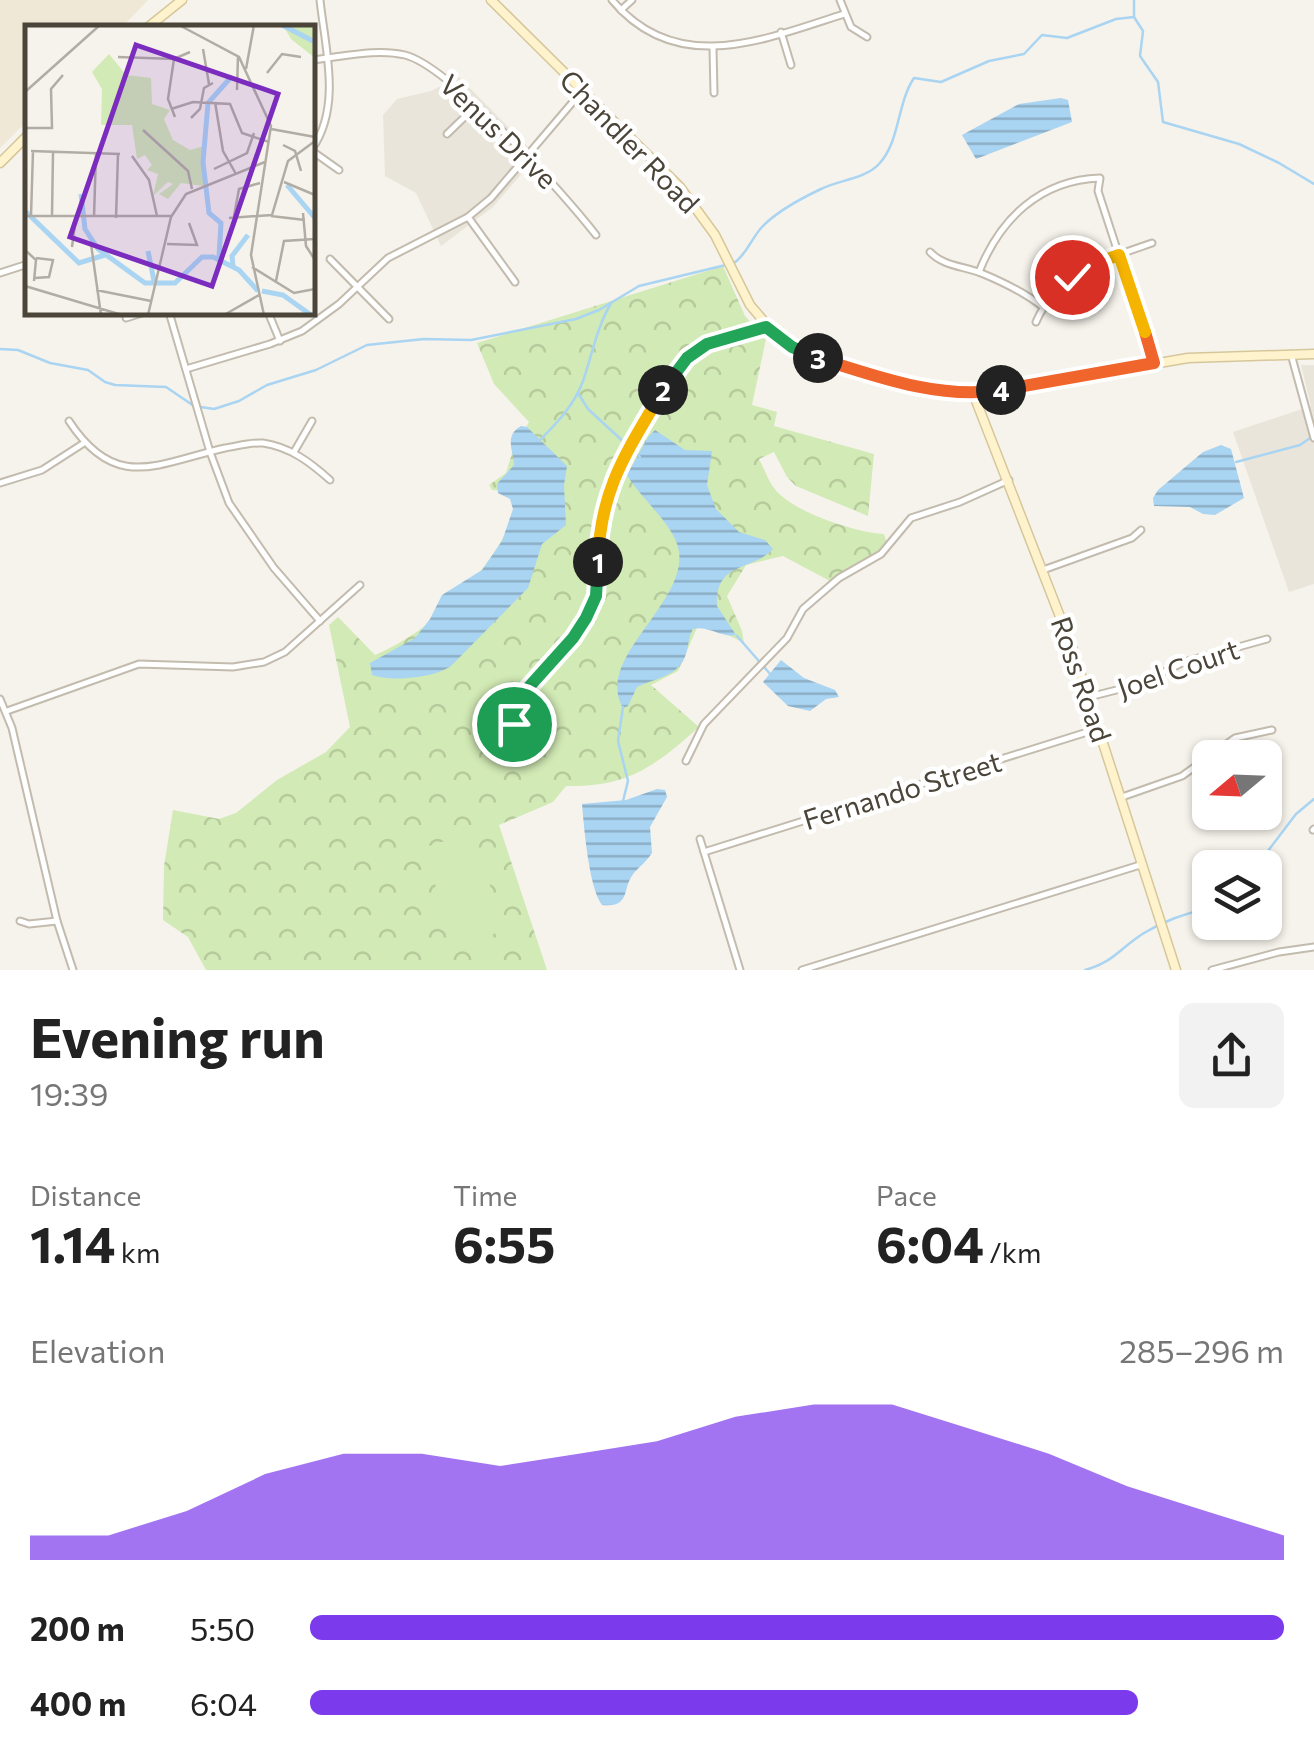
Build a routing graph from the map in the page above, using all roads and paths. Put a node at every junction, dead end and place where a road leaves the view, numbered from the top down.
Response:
1 (182, 0) edge
2 (320, 0) edge
3 (491, 0) edge
4 (612, 0) edge
5 (632, 0) edge
6 (840, 0) edge
7 (621, 10) junction
8 (844, 14) junction
9 (150, 25) edge
10 (780, 32) junction
11 (867, 37) dead end
12 (713, 48) junction
13 (326, 58) junction
14 (315, 60) edge
15 (790, 65) dead end
16 (583, 90) junction
17 (714, 92) dead end
18 (475, 107) junction
19 (447, 134) dead end
20 (25, 137) edge
21 (315, 142) edge
22 (315, 152) edge
23 (526, 157) junction
24 (0, 163) edge
25 (339, 170) dead end
26 (468, 217) junction
27 (596, 235) dead end
28 (1152, 243) dead end
29 (930, 252) dead end
30 (1119, 255) junction
31 (330, 259) dead end
32 (25, 265) edge
33 (979, 272) junction
34 (0, 273) edge
35 (515, 282) dead end
36 (358, 287) junction
37 (1043, 307) junction
38 (135, 315) edge
39 (170, 315) edge
40 (269, 315) edge
41 (126, 318) dead end
42 (389, 319) dead end
43 (1036, 322) dead end
44 (766, 327) junction
45 (280, 341) junction
46 (1291, 354) junction
47 (1314, 354) edge
48 (1154, 363) junction
49 (186, 369) junction
50 (973, 393) junction
51 (69, 421) dead end
52 (312, 422) dead end
53 (1314, 438) edge
54 (84, 443) junction
55 (210, 452) junction
56 (294, 452) junction
57 (330, 480) dead end
58 (1009, 480) junction
59 (0, 483) edge
60 (1141, 530) dead end
61 (1043, 570) junction
62 (360, 585) dead end
63 (320, 620) junction
64 (1268, 639) dead end
65 (1089, 697) junction
66 (0, 699) edge
67 (7, 710) junction
68 (1100, 728) junction
69 (1272, 730) dead end
70 (506, 749) dead end
71 (686, 761) dead end
72 (1122, 797) junction
73 (700, 839) dead end
74 (704, 852) junction
75 (1143, 864) junction
76 (20, 921) dead end
77 (56, 921) junction
78 (1314, 948) edge
79 (73, 970) edge
80 (740, 970) edge
81 (802, 970) edge
82 (1176, 970) edge
83 (1212, 970) edge

1 - 9 street
2 - 13 street
3 - 16 street, Chandler Road
4 - 7 street
5 - 7 street
6 - 8 street
7 - 12 street
8 - 10 street
8 - 11 street
10 - 12 street
10 - 15 street
12 - 17 street
13 - 14 street, Venus Drive
13 - 18 street, Venus Drive
13 - 21 street
16 - 23 street
16 - 44 street, Chandler Road
18 - 19 street
18 - 23 street, Venus Drive
20 - 24 street
22 - 25 street
23 - 26 street
23 - 27 street, Venus Drive
26 - 35 street
26 - 36 street
28 - 30 street
29 - 33 street
30 - 33 street
30 - 37 street
30 - 48 street
31 - 36 street
32 - 34 street
33 - 37 street
36 - 42 street
36 - 45 street
37 - 43 street
38 - 41 street
39 - 49 street
40 - 45 street
44 - 50 street, Chandler Road
44 - 70 street
45 - 49 street
46 - 47 street, Chandler Road
46 - 48 street, Chandler Road
46 - 53 street
48 - 50 street, Chandler Road
49 - 55 street
50 - 58 street, Ross Road
51 - 54 street
52 - 56 street
54 - 55 street
54 - 59 street
55 - 56 street
55 - 63 street
56 - 57 street
58 - 61 street, Ross Road
58 - 71 street
60 - 61 street
61 - 65 street, Ross Road
62 - 63 street
63 - 67 street
64 - 65 street, Joel Court
65 - 68 street, Ross Road
66 - 67 street
67 - 77 street
68 - 72 street, Ross Road
68 - 74 street, Fernando Street
69 - 72 street
72 - 75 street, Ross Road
73 - 74 street
74 - 80 street
75 - 81 street
75 - 82 street, Ross Road
76 - 77 street
77 - 79 street
78 - 83 street

